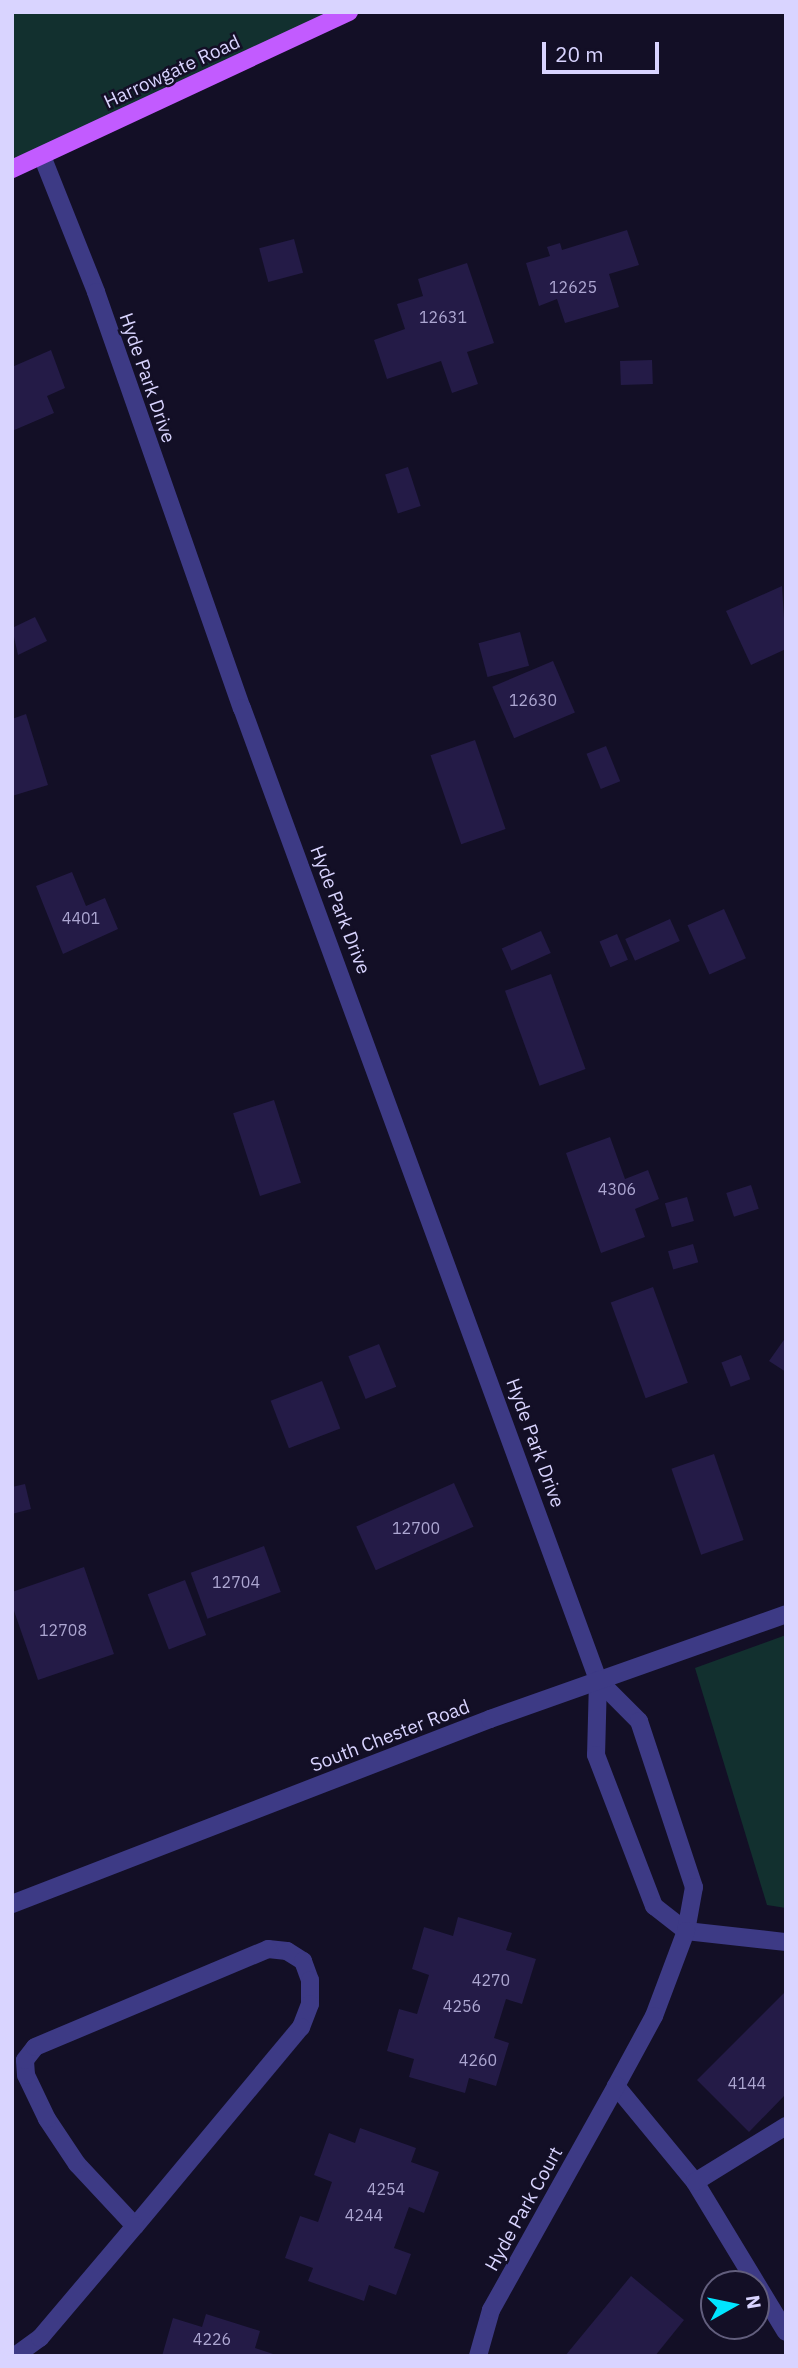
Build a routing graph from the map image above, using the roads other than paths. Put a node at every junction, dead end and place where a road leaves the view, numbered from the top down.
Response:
1 (349, 12) edge
2 (42, 156) junction
3 (12, 169) edge
4 (786, 1614) edge
5 (598, 1680) junction
6 (12, 1904) edge
7 (686, 1931) junction
8 (786, 1942) edge
9 (616, 2087) junction
10 (786, 2126) edge
11 (695, 2182) junction
12 (135, 2226) junction
13 (786, 2332) edge
14 (15, 2356) edge
15 (478, 2356) edge

1 - 2 main road, Harrowgate Road
2 - 3 main road, Harrowgate Road
2 - 5 street, Hyde Park Drive
4 - 5 street, South Chester Road
5 - 6 street, South Chester Road
5 - 7 street, Hyde Park Drive
5 - 7 street, Hyde Park Drive
7 - 8 street
7 - 9 street, Hyde Park Drive
9 - 11 street
9 - 15 street, Hyde Park Court
10 - 11 street
11 - 13 street
12 - 12 street
12 - 14 street

